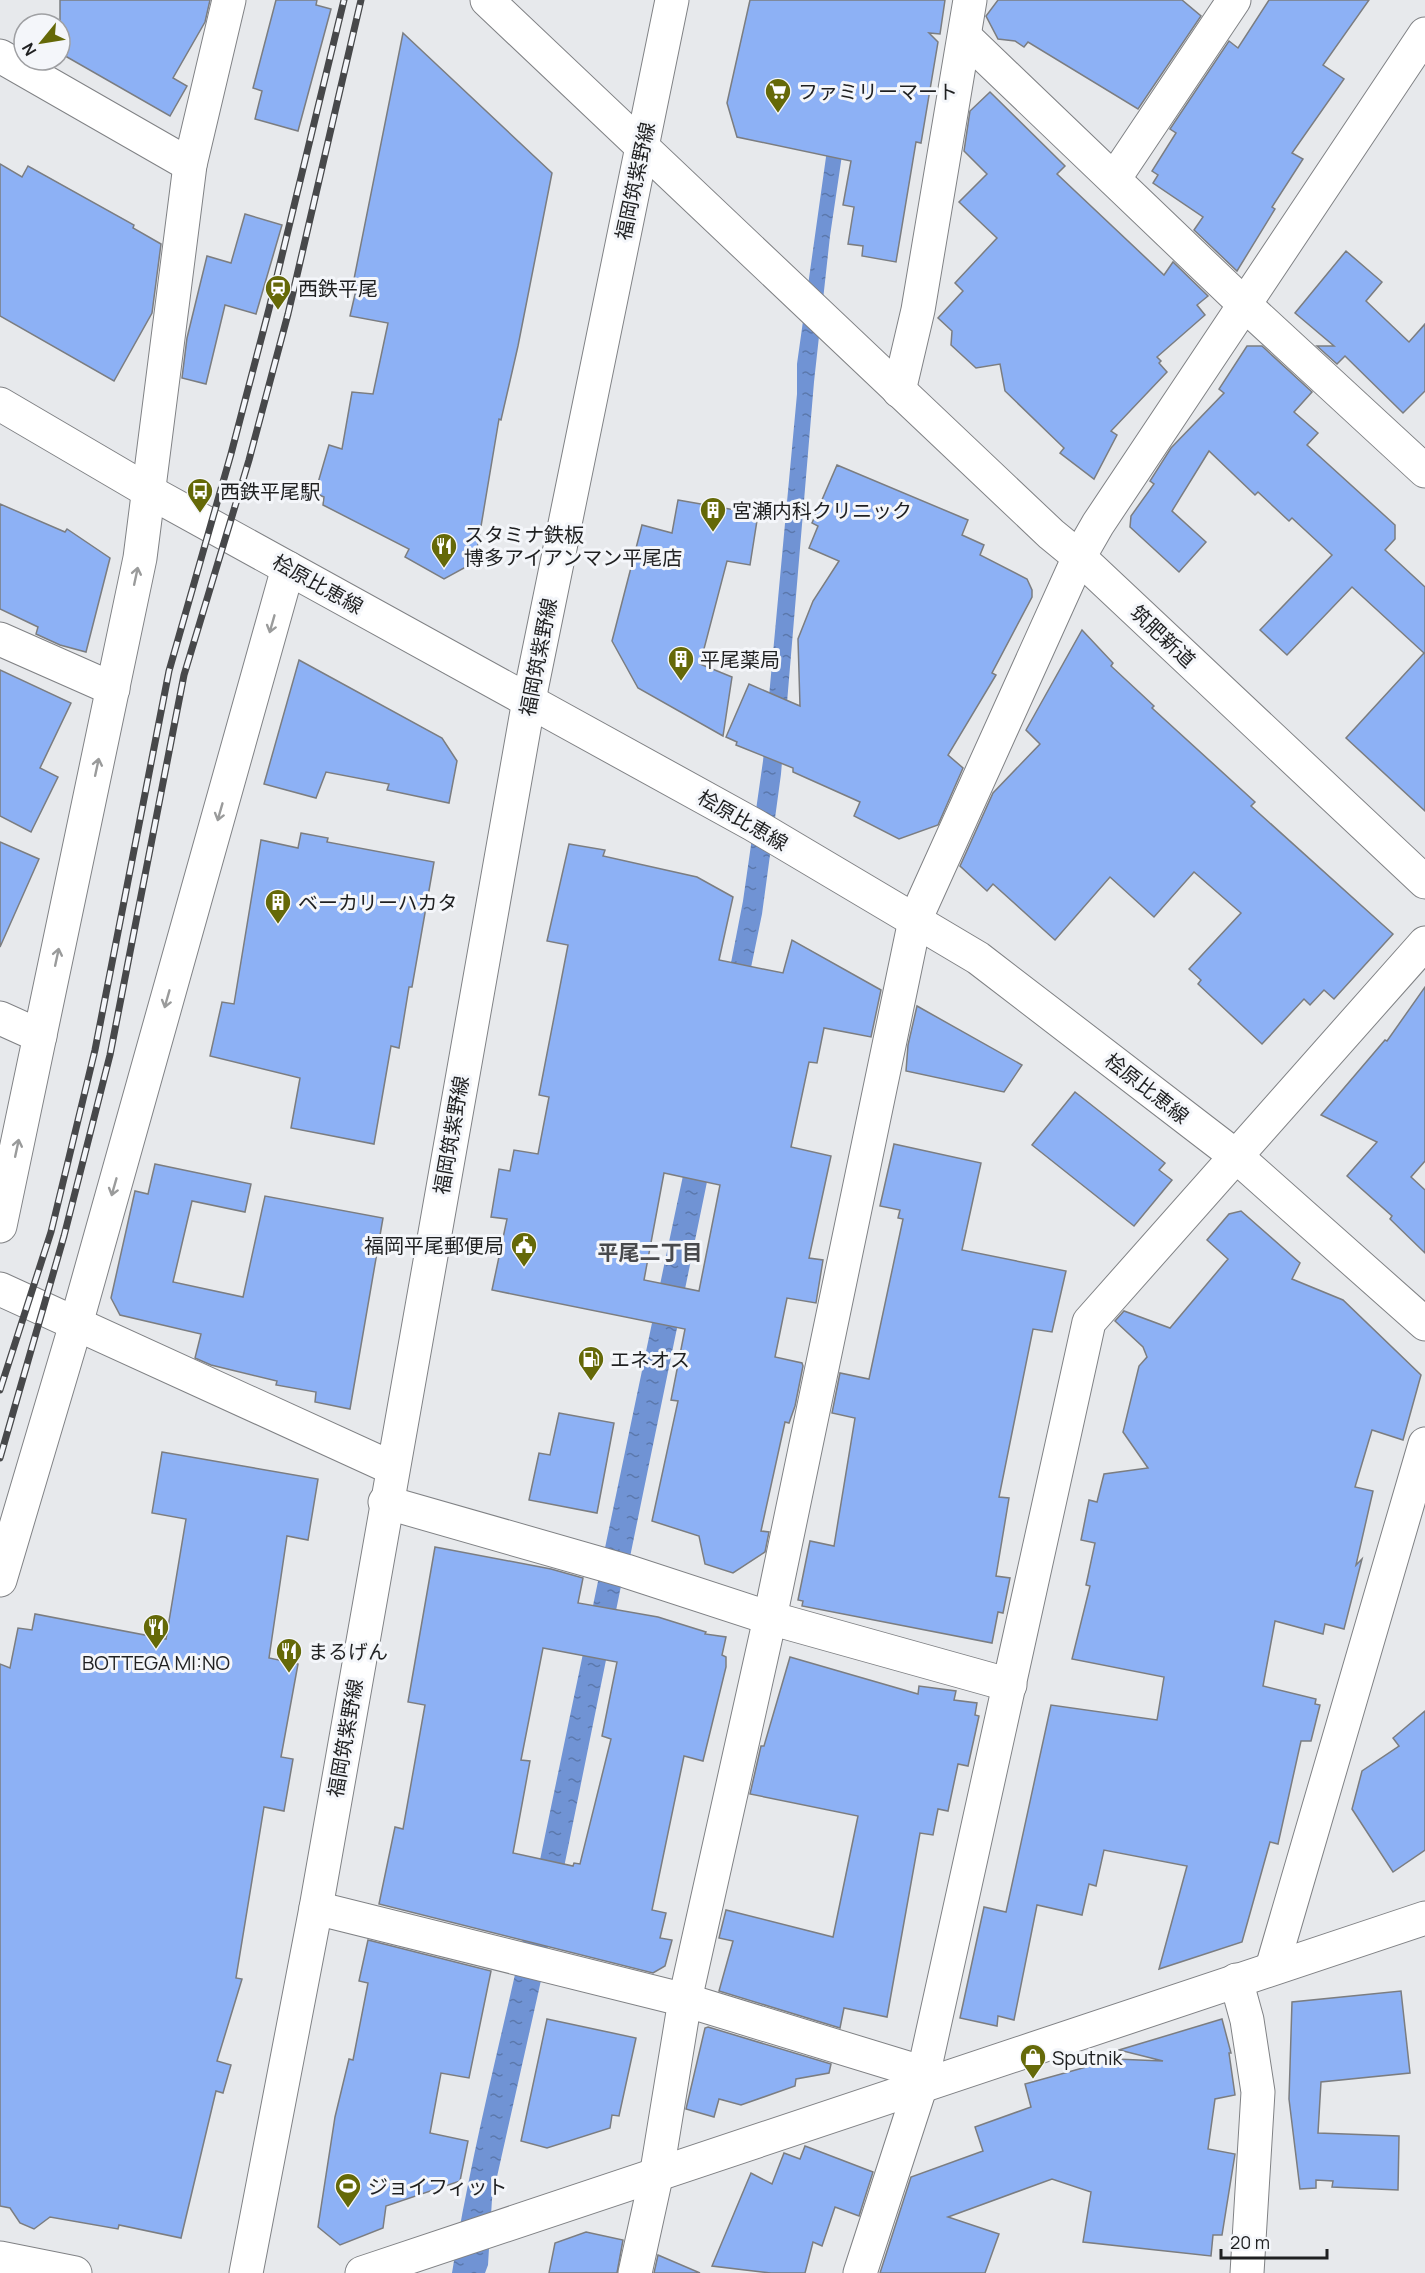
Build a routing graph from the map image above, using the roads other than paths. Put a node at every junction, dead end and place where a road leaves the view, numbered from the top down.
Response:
1 (229, 0) edge
2 (487, 0) edge
3 (672, 0) edge
4 (970, 0) edge
5 (1234, 0) edge
6 (1425, 34) edge
7 (965, 37) junction
8 (0, 56) edge
9 (641, 148) junction
10 (190, 165) junction
11 (1114, 179) junction
12 (1245, 304) junction
13 (900, 391) junction
14 (0, 404) edge
15 (1425, 471) edge
16 (150, 492) junction
17 (1079, 557) junction
18 (288, 568) junction
19 (0, 639) edge
20 (113, 689) junction
21 (529, 700) junction
22 (1425, 882) edge
23 (915, 920) junction
24 (1425, 943) edge
25 (0, 1018) edge
26 (40, 1036) junction
27 (1237, 1157) junction
28 (0, 1226) edge
29 (0, 1289) edge
30 (76, 1324) junction
31 (1425, 1324) edge
32 (1425, 1444) edge
33 (392, 1468) junction
34 (385, 1502) junction
35 (0, 1580) edge
36 (770, 1618) junction
37 (1010, 1685) junction
38 (316, 1908) junction
39 (1425, 1918) edge
40 (1272, 1968) junction
41 (1236, 1980) junction
42 (685, 2001) junction
43 (923, 2079) junction
44 (656, 2177) junction
45 (0, 2258) edge
46 (75, 2273) edge
47 (246, 2273) edge
48 (362, 2273) edge
49 (635, 2273) edge
50 (860, 2273) edge
51 (1247, 2273) edge

1 - 10 street
2 - 9 street, 筑肥新道
3 - 9 street, 福岡筑紫野線
4 - 7 street
5 - 11 street
6 - 12 street
7 - 11 street
7 - 13 street
8 - 10 street
9 - 13 street, 筑肥新道
9 - 21 street, 福岡筑紫野線
10 - 16 street
11 - 12 street
12 - 15 street
12 - 17 street
13 - 17 street, 筑肥新道
14 - 16 street, 桧原比恵線
16 - 18 street, 桧原比恵線
20 -> 16 street
17 - 22 street, 筑肥新道
17 - 23 street
18 - 21 street, 桧原比恵線
18 -> 30 street
19 - 20 street
26 -> 20 street
21 - 23 street, 桧原比恵線
21 - 33 street, 福岡筑紫野線
23 - 27 street, 桧原比恵線
23 - 36 street
24 - 27 street
25 - 26 street
28 -> 26 street
27 - 31 street, 桧原比恵線
27 - 37 street
29 - 30 street
30 - 33 street
30 - 35 street
32 - 40 street
33 - 34 street, 福岡筑紫野線
34 - 36 street
34 - 38 street, 福岡筑紫野線
36 - 37 street
36 - 42 street
37 - 43 street
38 - 42 street
38 - 47 street, 福岡筑紫野線
39 - 40 street
40 - 41 street
41 - 43 street
41 - 51 street
42 - 43 street
42 - 44 street
43 - 44 street
43 - 50 street
44 - 48 street
44 - 49 street
45 - 46 street

